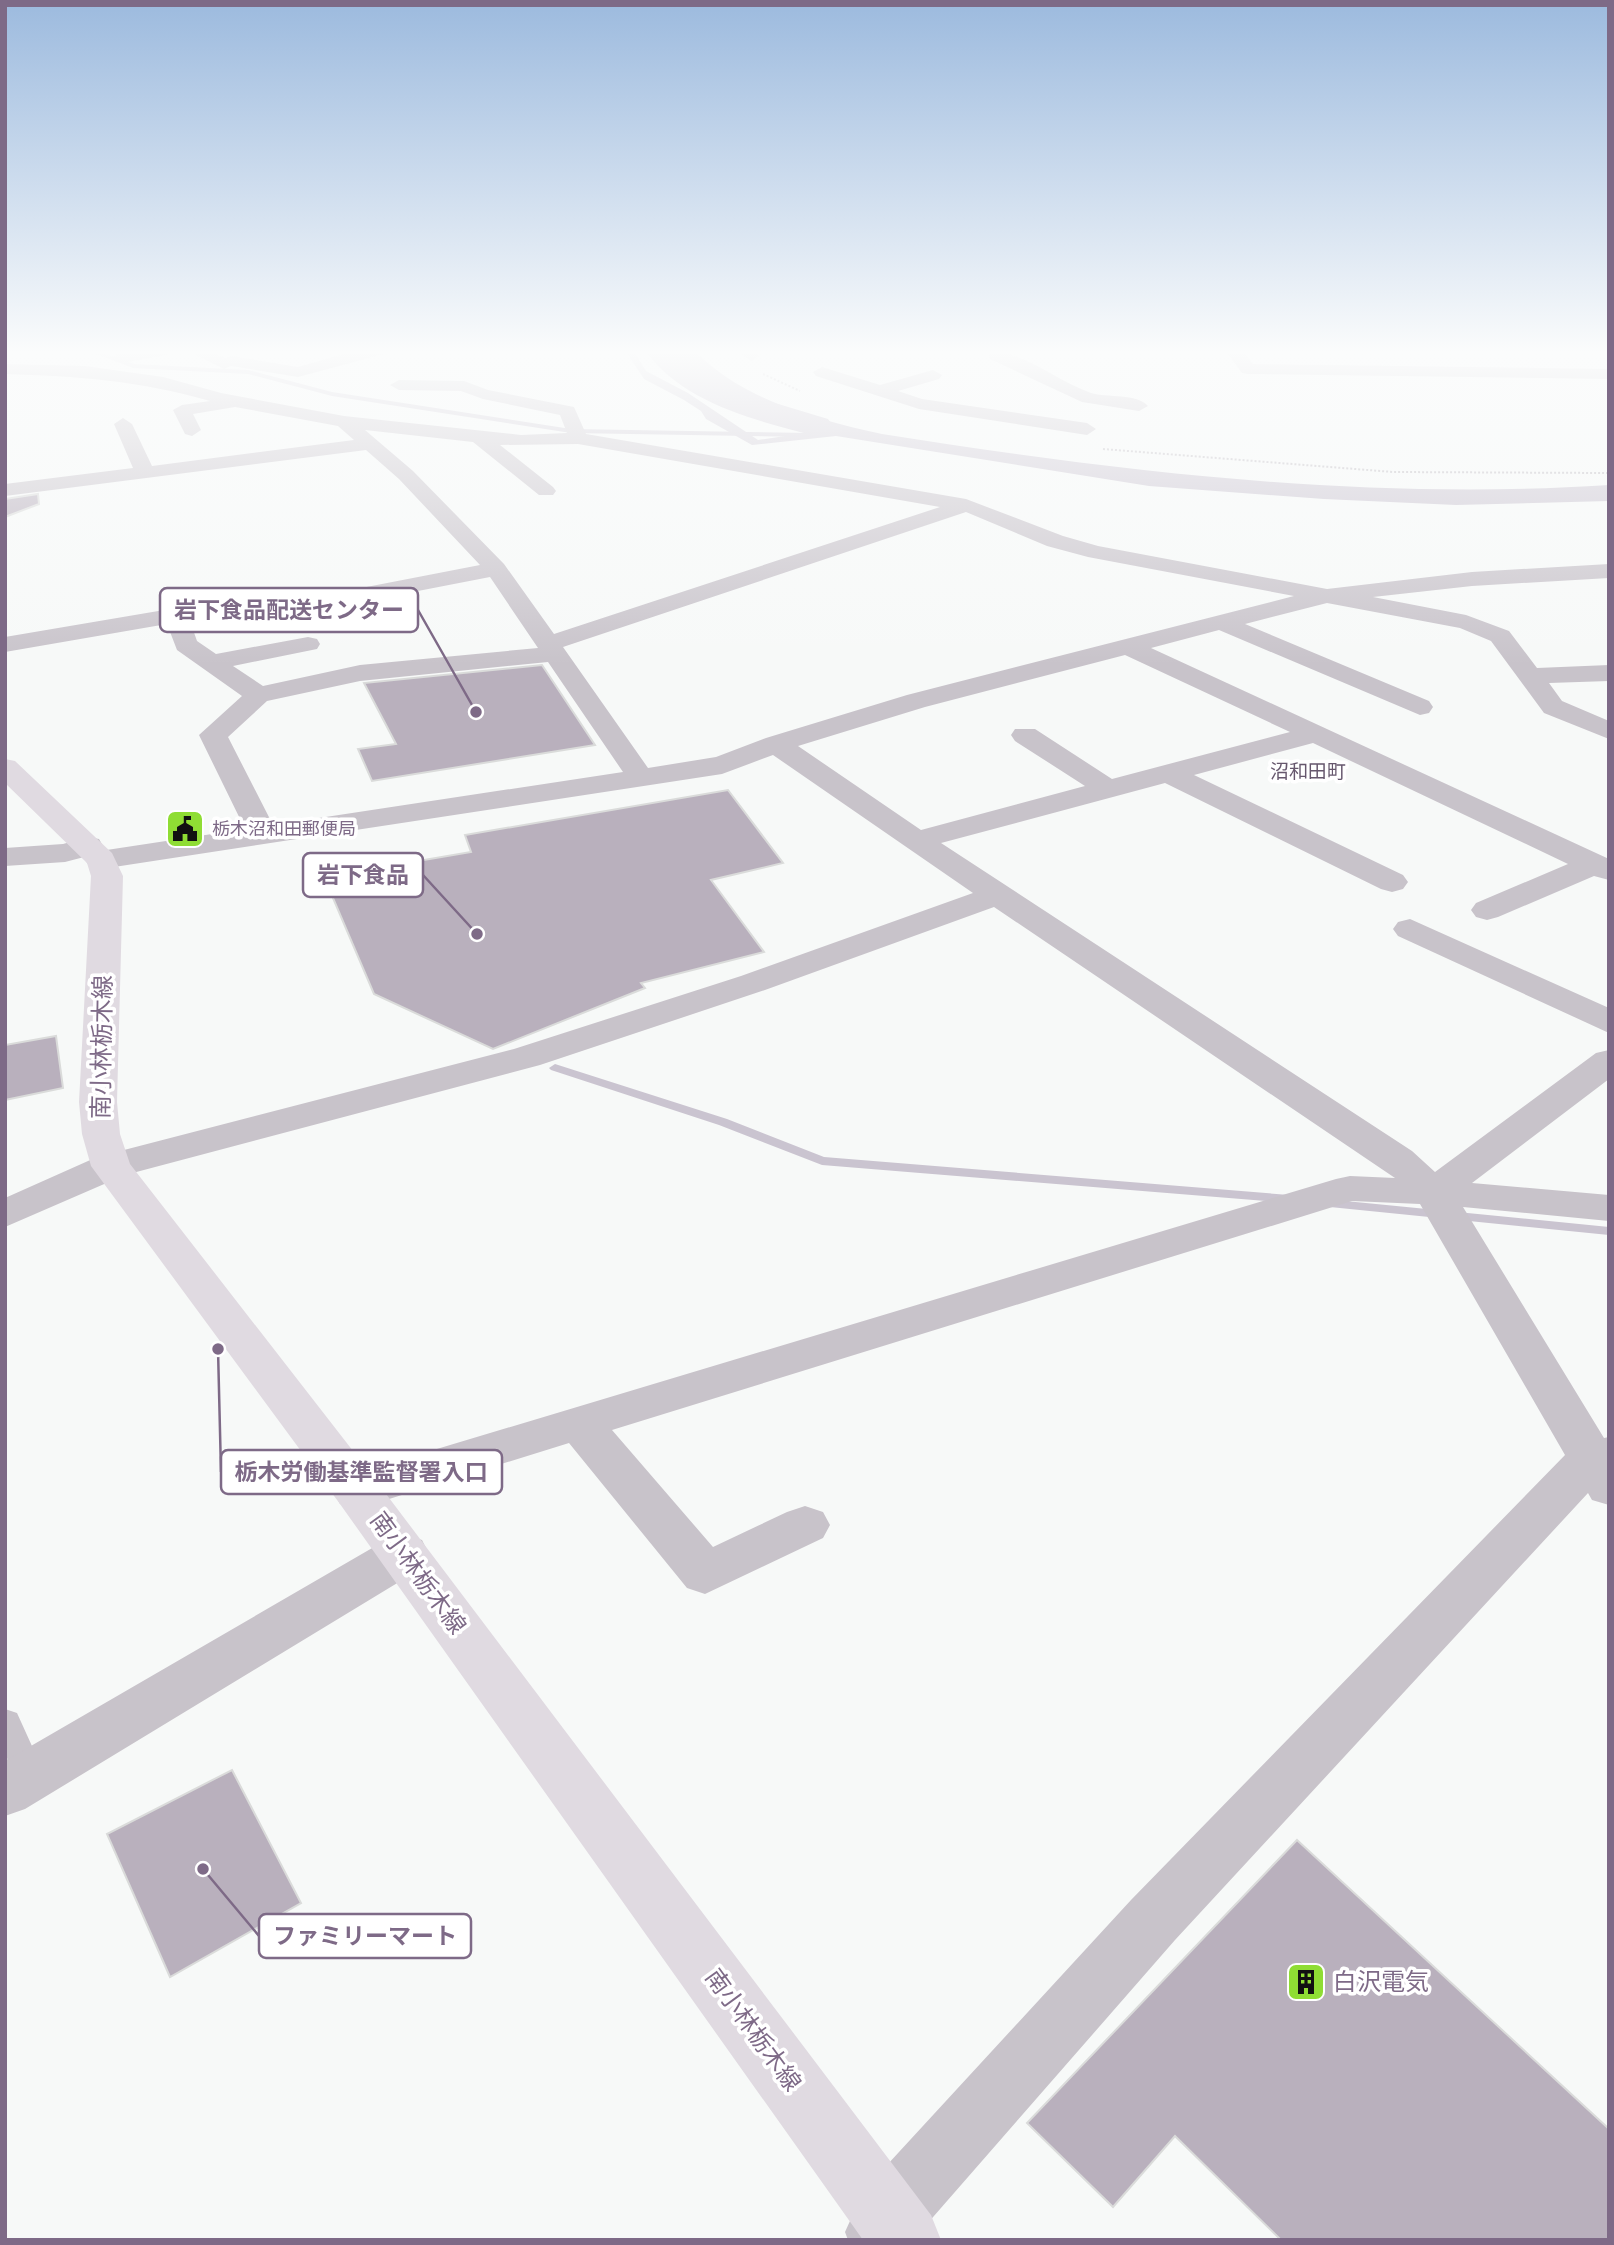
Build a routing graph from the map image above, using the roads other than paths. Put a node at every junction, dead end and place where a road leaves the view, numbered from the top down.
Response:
1 (137, 455) edge
2 (283, 455) edge
3 (382, 455) edge
4 (501, 455) edge
5 (675, 455) edge
6 (145, 472) junction
7 (5, 490) edge
8 (546, 491) dead end
9 (966, 505) junction
10 (496, 569) junction
11 (1609, 570) edge
12 (1324, 596) junction
13 (176, 615) junction
14 (1223, 623) junction
15 (308, 644) dead end
16 (5, 645) edge
17 (1129, 647) junction
18 (552, 649) junction
19 (211, 663) junction
20 (1609, 673) edge
21 (1530, 676) junction
22 (258, 695) junction
23 (1420, 707) dead end
24 (1609, 731) edge
25 (1315, 734) junction
26 (1025, 735) dead end
27 (776, 744) junction
28 (5, 767) edge
29 (1168, 773) junction
30 (642, 779) junction
31 (1108, 789) junction
32 (264, 837) junction
33 (917, 840) junction
34 (94, 853) junction
35 (5, 857) edge
36 (1601, 867) edge
37 (1392, 882) dead end
38 (997, 895) junction
39 (1487, 910) dead end
40 (1410, 929) dead end
41 (1609, 1021) edge
42 (1609, 1061) edge
43 (111, 1166) junction
44 (1434, 1192) junction
45 (1609, 1208) edge
46 (5, 1214) edge
47 (579, 1423) junction
48 (1603, 1467) edge
49 (357, 1490) junction
50 (805, 1525) dead end
51 (404, 1554) junction
52 (5, 1723) edge
53 (17, 1784) edge
54 (890, 2232) edge

1 - 6 street
2 - 6 street
3 - 10 street
4 - 8 street
5 - 9 street
6 - 7 street
9 - 12 street
9 - 18 street
10 - 13 street
10 - 18 street
11 - 12 street
12 - 14 street
12 - 21 street
13 - 16 street
13 - 19 street
14 - 17 street
14 - 23 street
15 - 19 street
17 - 25 street
17 - 27 street
18 - 22 street
18 - 30 street
19 - 22 street
20 - 21 street
21 - 24 street
22 - 32 street
25 - 29 street
25 - 36 street
26 - 31 street
27 - 30 street
27 - 33 street
28 - 34 main road
29 - 31 street
29 - 37 street
30 - 32 street
31 - 33 street
32 - 34 street
33 - 38 street
34 - 35 street
34 - 43 main road, 南小林栃木線
36 - 39 street
38 - 43 street
38 - 44 street
40 - 41 street
42 - 44 street
43 - 46 street
43 - 49 main road, 南小林栃木線
44 - 45 street
44 - 47 street
44 - 48 street
47 - 49 street
47 - 50 street
48 - 54 street
49 - 51 main road, 南小林栃木線
51 - 53 street
51 - 54 main road, 南小林栃木線
52 - 53 lane

